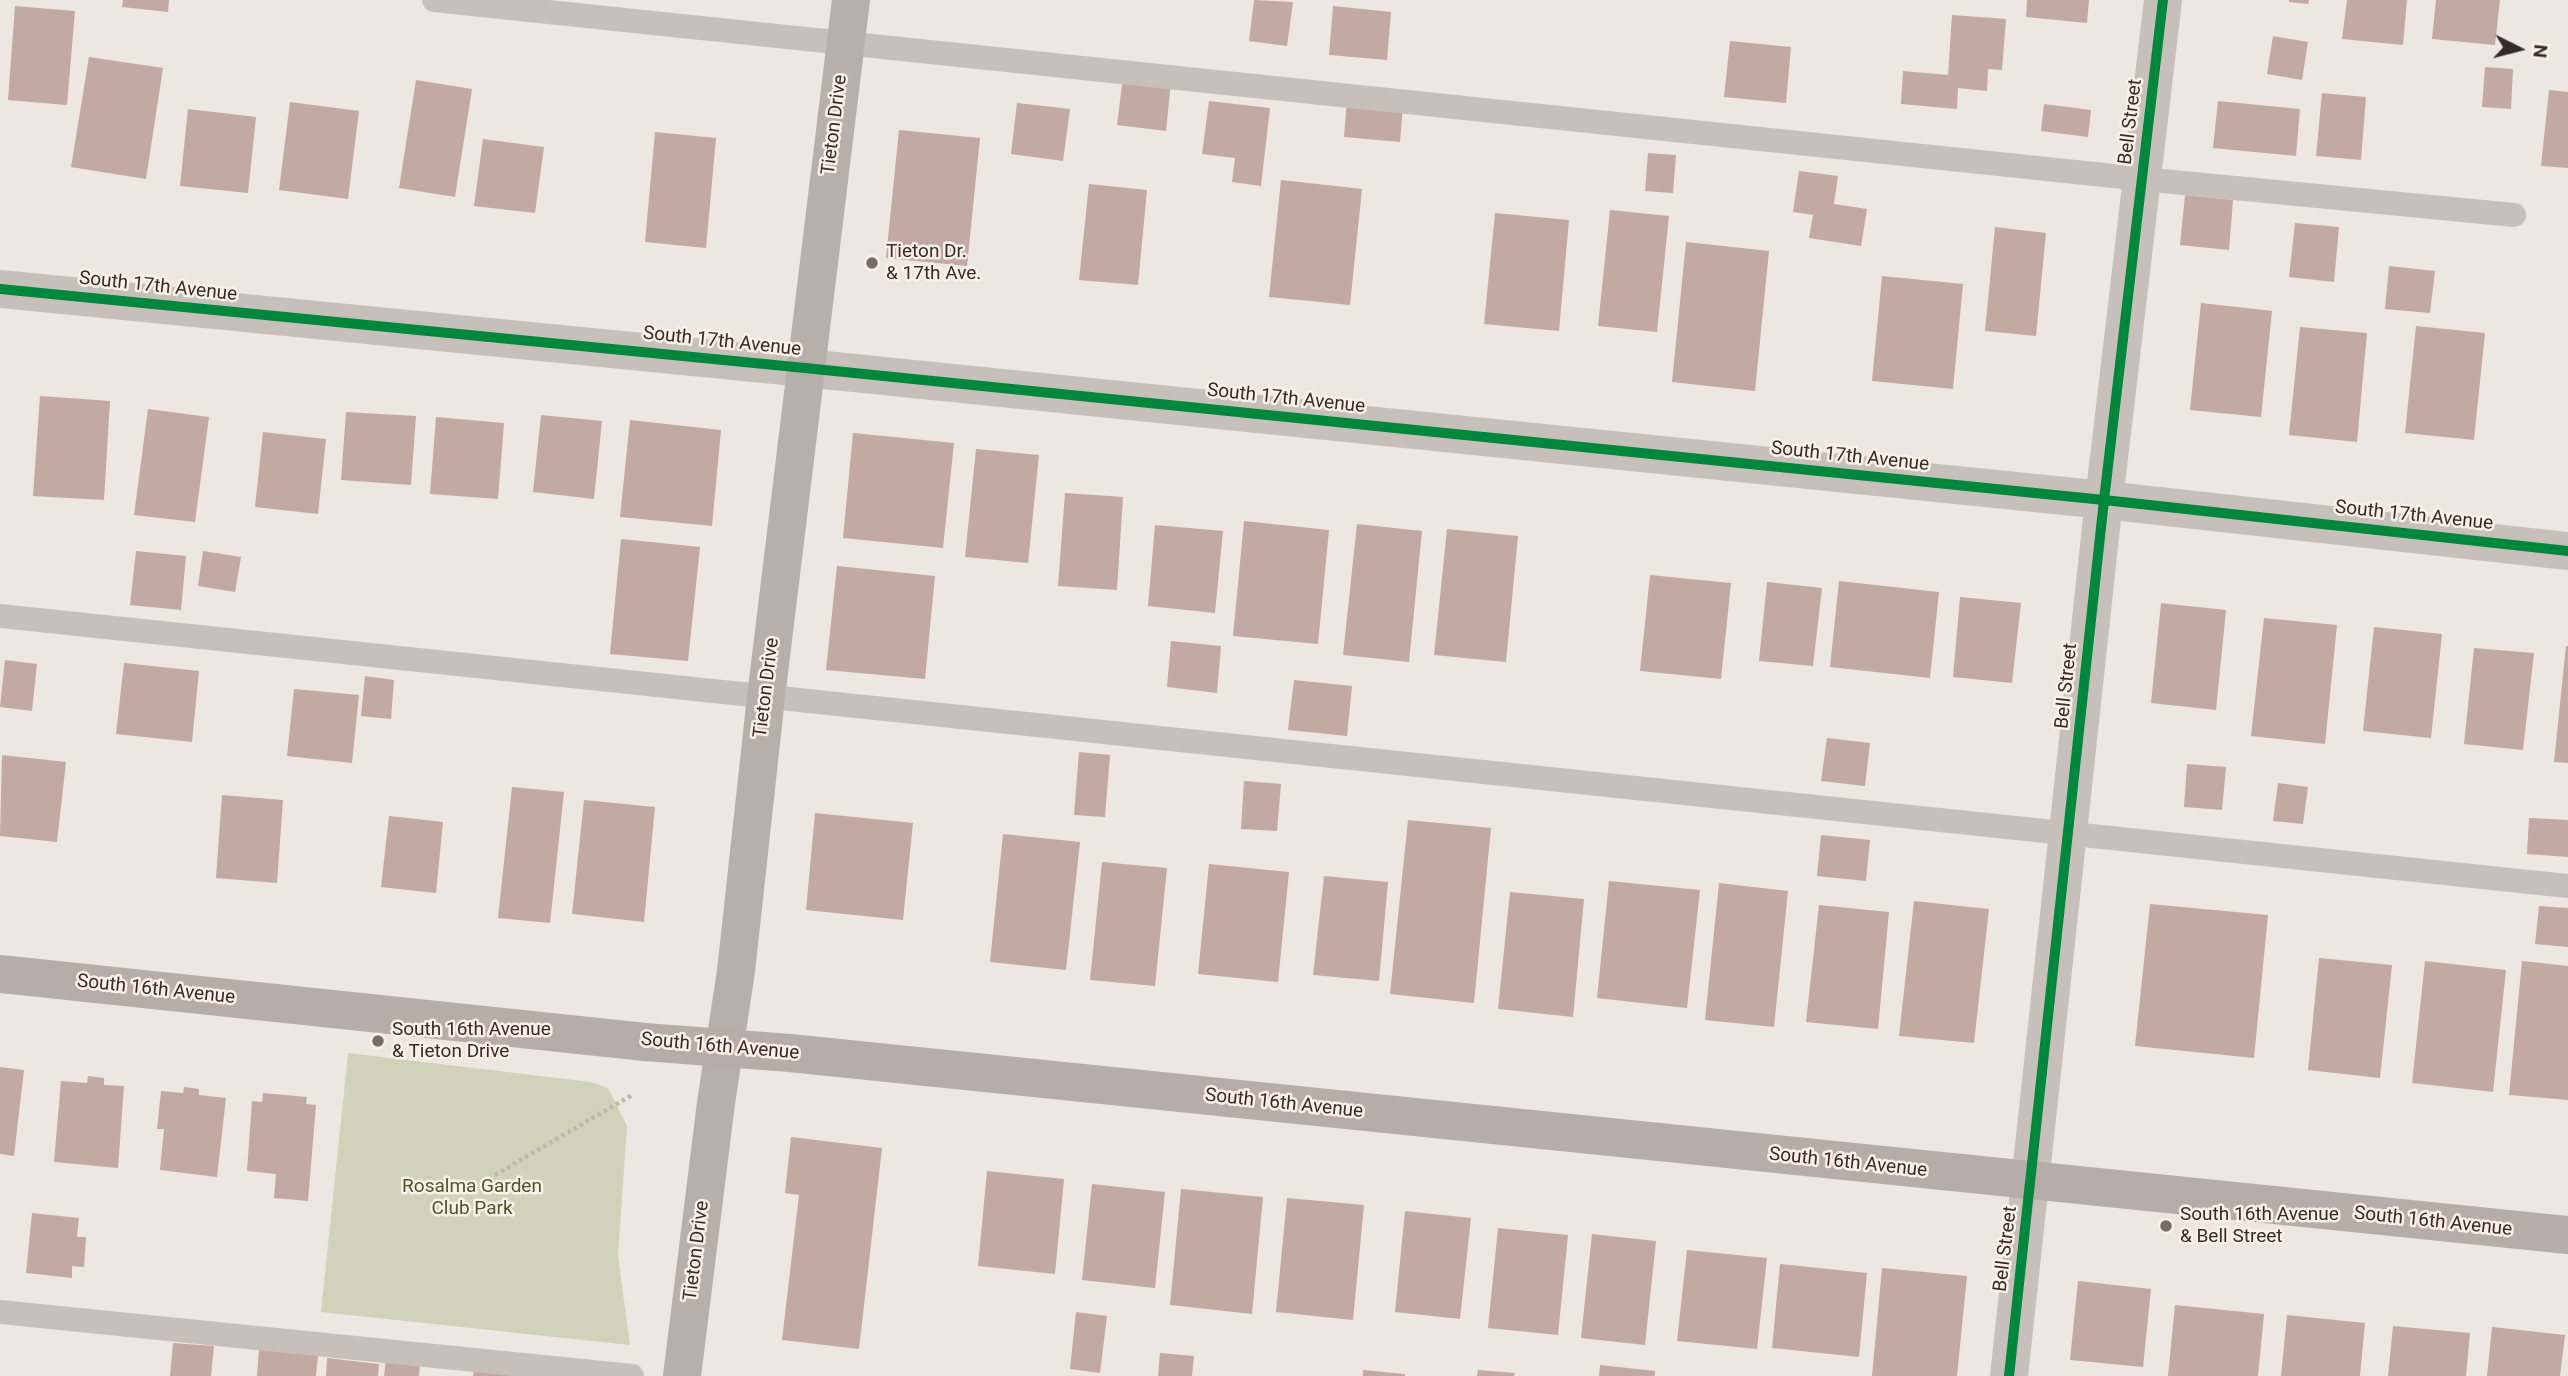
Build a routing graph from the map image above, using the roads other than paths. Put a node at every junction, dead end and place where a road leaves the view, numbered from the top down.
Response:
1 (434, 0) edge
2 (851, 0) edge
3 (2163, 0) edge
4 (845, 42) junction
5 (2142, 178) junction
6 (2514, 215) dead end
7 (0, 289) edge
8 (805, 368) junction
9 (2104, 500) junction
10 (2568, 551) edge
11 (0, 616) edge
12 (766, 696) junction
13 (2069, 834) junction
14 (2568, 886) edge
15 (0, 974) edge
16 (726, 1046) junction
17 (2031, 1182) junction
18 (2568, 1235) edge
19 (0, 1312) edge
20 (632, 1376) edge
21 (682, 1376) edge
22 (2009, 1376) edge

1 - 4 lane
2 - 4 main road, Tieton Drive
3 - 5 street, Bell Street
4 - 5 lane
4 - 8 main road, Tieton Drive
5 - 6 lane
5 - 9 street, Bell Street
7 - 8 street, South 17th Avenue
8 - 9 street, South 17th Avenue
8 - 12 main road, Tieton Drive
9 - 10 street, South 17th Avenue
9 - 13 street, Bell Street
11 - 12 lane
12 - 13 lane
12 - 16 main road, Tieton Drive
13 - 14 lane
13 - 17 street, Bell Street
15 - 16 main road, South 16th Avenue
16 - 17 main road, South 16th Avenue
16 - 21 main road, Tieton Drive
17 - 18 main road, South 16th Avenue
17 - 22 street, Bell Street
19 - 20 lane

